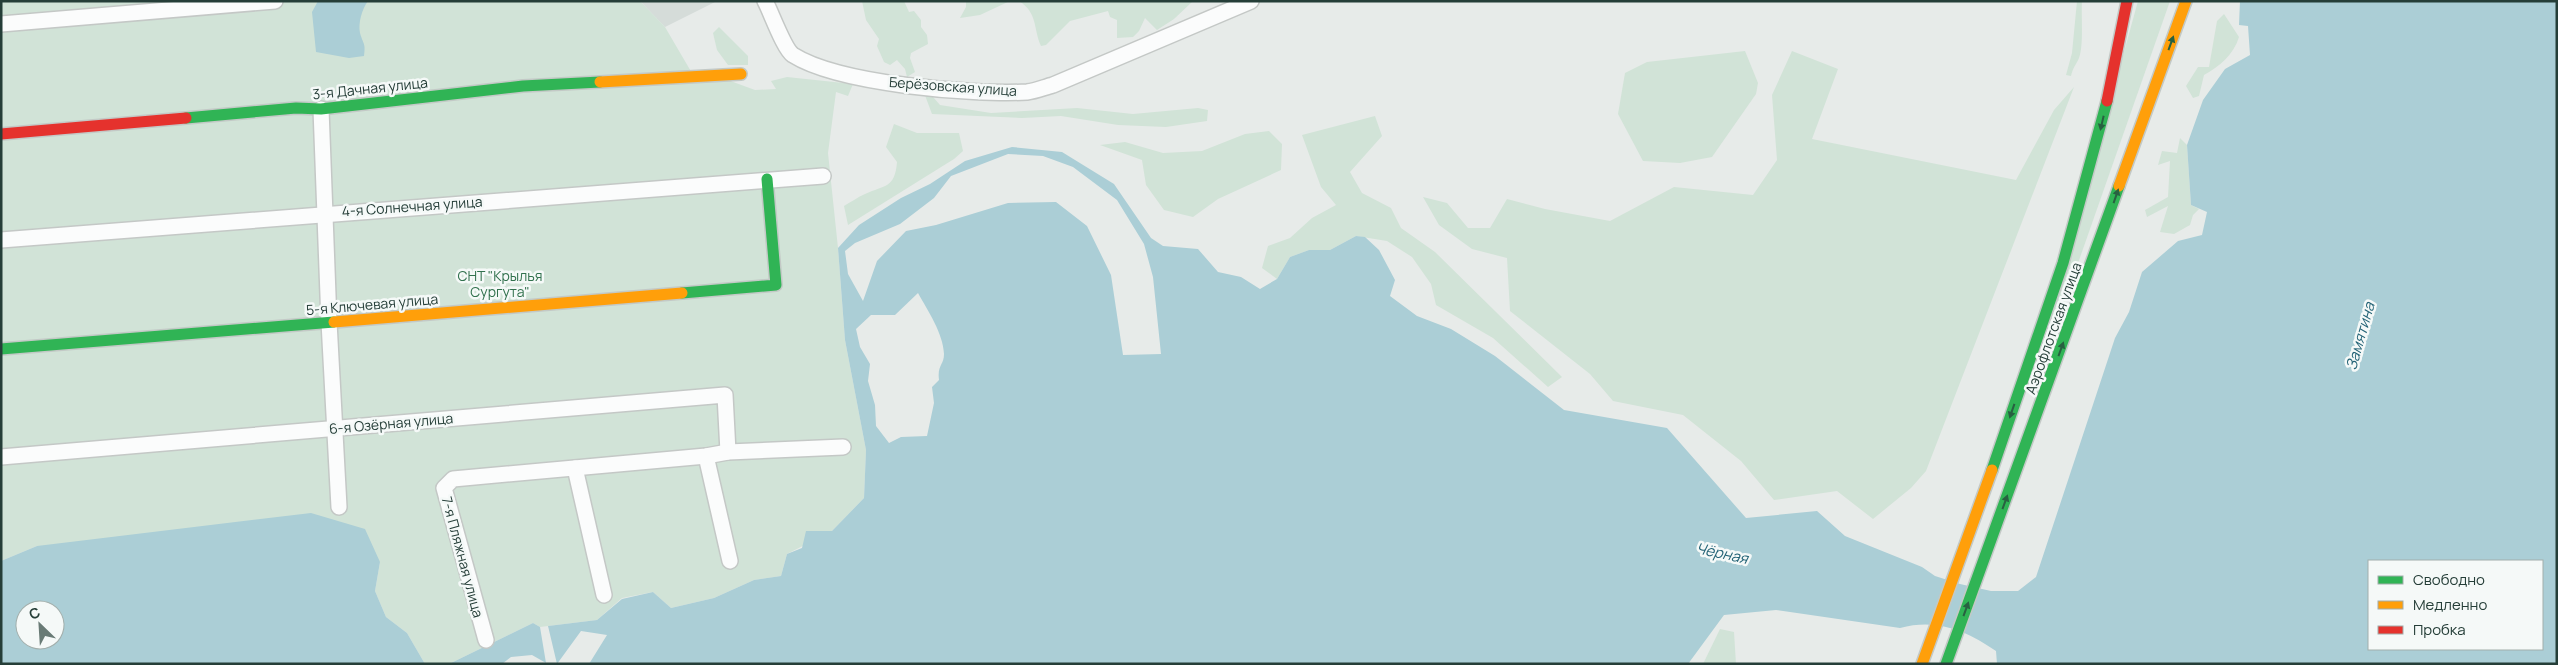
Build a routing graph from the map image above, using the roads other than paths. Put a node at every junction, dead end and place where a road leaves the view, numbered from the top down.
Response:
1 (275, 1) edge
2 (765, 1) edge
3 (1251, 1) edge
4 (2127, 1) edge
5 (2186, 1) edge
6 (1, 24) edge
7 (741, 74) dead end
8 (321, 109) junction
9 (1, 134) edge
10 (823, 176) dead end
11 (767, 179) junction
12 (324, 213) junction
13 (1, 240) edge
14 (329, 322) junction
15 (1, 349) edge
16 (334, 428) junction
17 (843, 447) dead end
18 (728, 452) junction
19 (706, 456) junction
20 (1, 457) edge
21 (575, 468) junction
22 (339, 507) dead end
23 (730, 561) dead end
24 (604, 595) dead end
25 (486, 640) dead end
26 (1948, 659) edge
27 (1922, 664) edge

1 - 6 street
2 - 3 street, Берёзовская улица
4 -> 27 street, Аэрофлотская улица
26 -> 5 street, Аэрофлотская улица
7 - 8 street, 3-я Дачная улица
8 - 9 street, 3-я Дачная улица
8 - 12 street
10 - 11 street, 4-я Солнечная улица
11 - 12 street, 4-я Солнечная улица
11 - 14 street, 5-я Ключевая улица
12 - 13 street, 4-я Солнечная улица
12 - 14 street
14 - 15 street, 5-я Ключевая улица
14 - 16 street
16 - 18 street, 6-я Озёрная улица
16 - 20 street, 6-я Озёрная улица
16 - 22 street
17 - 18 street, 7-я Пляжная улица
18 - 19 street, 7-я Пляжная улица
19 - 21 street, 7-я Пляжная улица
19 - 23 street
21 - 24 street
21 - 25 street, 7-я Пляжная улица

